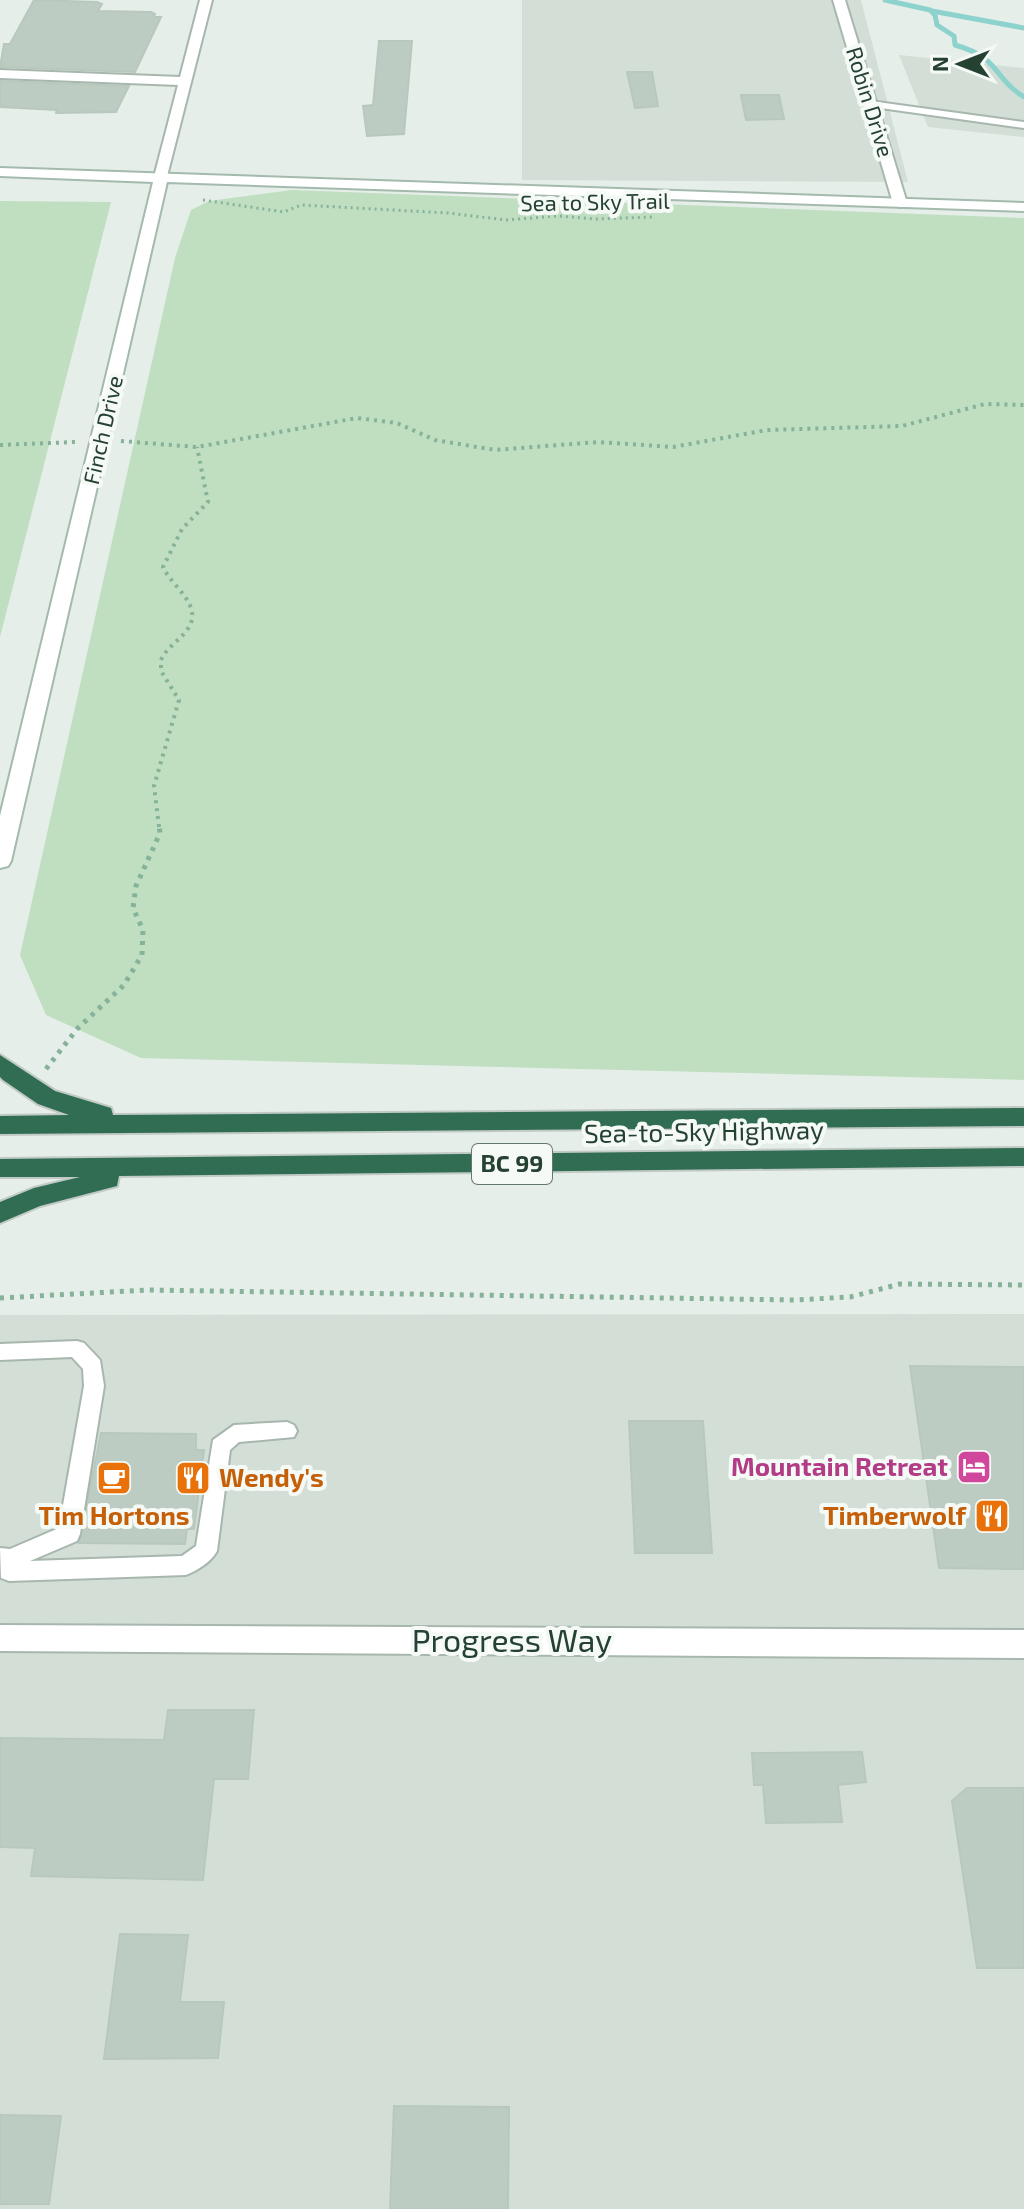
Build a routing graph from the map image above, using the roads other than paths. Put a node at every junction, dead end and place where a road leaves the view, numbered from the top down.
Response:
1 (206, 0) edge
2 (839, 0) edge
3 (0, 74) edge
4 (184, 81) junction
5 (870, 104) junction
6 (1024, 125) edge
7 (0, 172) edge
8 (161, 177) junction
9 (900, 203) junction
10 (1024, 207) edge
11 (0, 861) edge
12 (0, 1064) edge
13 (1024, 1117) edge
14 (160, 1123) junction
15 (0, 1125) edge
16 (1024, 1157) edge
17 (178, 1166) junction
18 (0, 1168) edge
19 (0, 1213) edge
20 (0, 1352) edge
21 (287, 1431) dead end
22 (5, 1565) edge
23 (0, 1638) edge
24 (1024, 1644) edge

1 - 4 street, Finch Drive
2 - 5 street, Robin Drive
3 - 4 street
4 - 8 street, Finch Drive
5 - 6 lane
5 - 9 street, Robin Drive
7 - 8 street
8 - 9 street
8 - 11 street, Finch Drive
9 - 10 street
12 - 14 highway
13 - 14 highway, Sea-to-Sky Highway / BC 99
14 - 15 highway, Sea-to-Sky Highway / BC 99
16 - 17 highway, Sea-to-Sky Highway / BC 99
17 - 18 highway, Sea-to-Sky Highway / BC 99
17 - 19 highway
20 - 22 lane
21 - 22 lane
23 - 24 street, Progress Way

